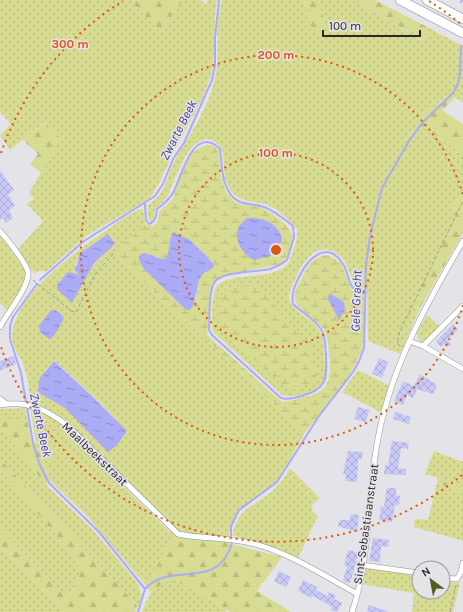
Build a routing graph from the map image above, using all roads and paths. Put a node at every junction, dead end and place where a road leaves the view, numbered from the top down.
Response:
1 (400, 0) edge
2 (427, 0) edge
3 (463, 19) edge
4 (463, 33) edge
5 (463, 201) edge
6 (0, 231) edge
7 (463, 241) edge
8 (115, 252) dead end
9 (28, 278) junction
10 (463, 306) edge
11 (0, 327) edge
12 (409, 341) junction
13 (423, 346) junction
14 (405, 349) junction
15 (463, 369) edge
16 (0, 399) edge
17 (7, 404) junction
18 (0, 405) edge
19 (178, 534) joint
20 (463, 563) edge
21 (362, 565) junction
22 (411, 572) edge
23 (451, 579) edge
24 (456, 579) junction
25 (356, 593) junction
26 (352, 612) edge
27 (450, 612) edge

1 - 4 highway
2 - 3 highway
5 - 14 path
6 - 9 street
7 - 12 street, Sint-Sebastiaanstraat
8 - 9 path
9 - 11 street
10 - 13 street
12 - 13 street
12 - 14 street, Sint-Sebastiaanstraat
13 - 15 street
14 - 21 street, Sint-Sebastiaanstraat
16 - 17 street
17 - 18 street, Maalbeekstraat
17 - 19 street, Maalbeekstraat
19 - 25 street, Sint-Sebastiaanstraat
20 - 24 street
21 - 22 street
21 - 25 street, Sint-Sebastiaanstraat
23 - 24 street
24 - 27 path
25 - 26 street

